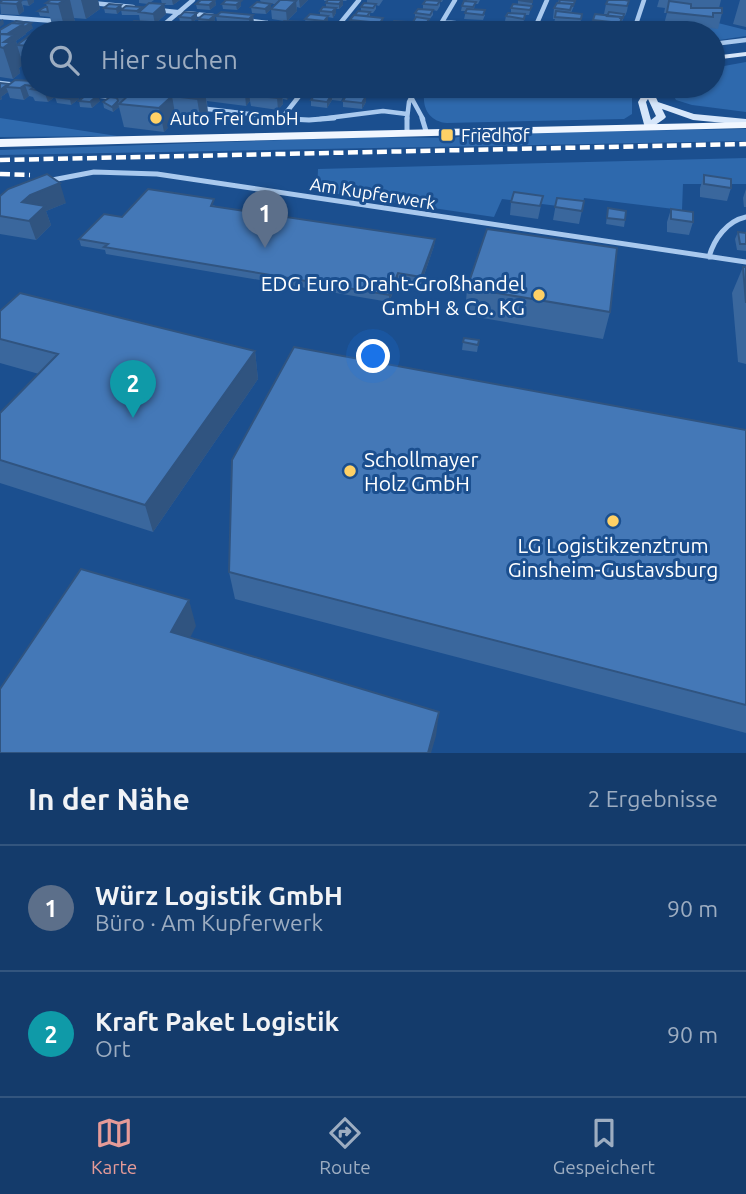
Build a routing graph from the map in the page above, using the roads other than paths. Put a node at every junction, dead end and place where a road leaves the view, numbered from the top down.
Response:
1 (193, 0) edge
2 (359, 0) edge
3 (455, 0) edge
4 (547, 0) edge
5 (644, 0) edge
6 (86, 1) edge
7 (139, 8) edge
8 (152, 9) edge
9 (180, 12) junction
10 (65, 15) dead end
11 (0, 17) edge
12 (220, 17) edge
13 (234, 18) edge
14 (45, 21) edge
15 (57, 21) edge
16 (169, 21) edge
17 (254, 21) edge
18 (342, 21) edge
19 (443, 21) edge
20 (538, 21) edge
21 (637, 21) edge
22 (746, 40) edge
23 (725, 43) edge
24 (746, 54) edge
25 (725, 57) edge
26 (0, 83) edge
27 (21, 86) edge
28 (114, 98) edge
29 (298, 98) edge
30 (411, 98) edge
31 (412, 98) edge
32 (644, 98) edge
33 (652, 98) edge
34 (122, 99) edge
35 (654, 104) junction
36 (187, 107) edge
37 (407, 114) junction
38 (282, 118) junction
39 (746, 123) edge
40 (648, 126) junction
41 (426, 131) junction
42 (407, 132) junction
43 (0, 143) edge
44 (35, 185) edge
45 (746, 217) edge
46 (709, 257) junction
47 (746, 262) edge

1 - 9 street
2 - 18 street
3 - 19 street
4 - 20 street
5 - 21 street
6 - 7 street
8 - 9 street
9 - 12 street
9 - 16 street
10 - 15 street
11 - 14 street
13 - 17 street
22 - 23 street
24 - 25 main road
26 - 27 street
28 - 34 street
29 - 38 street
30 - 37 street
31 - 41 street
32 - 40 main road
33 - 35 main road
35 - 39 main road
35 - 40 main road
36 - 38 street
37 - 38 street
37 - 42 street
39 - 40 main road
40 - 41 main road
41 - 42 main road
42 - 43 main road
44 - 46 street, Am Kupferwerk
45 - 46 street
46 - 47 street, Am Kupferwerk

